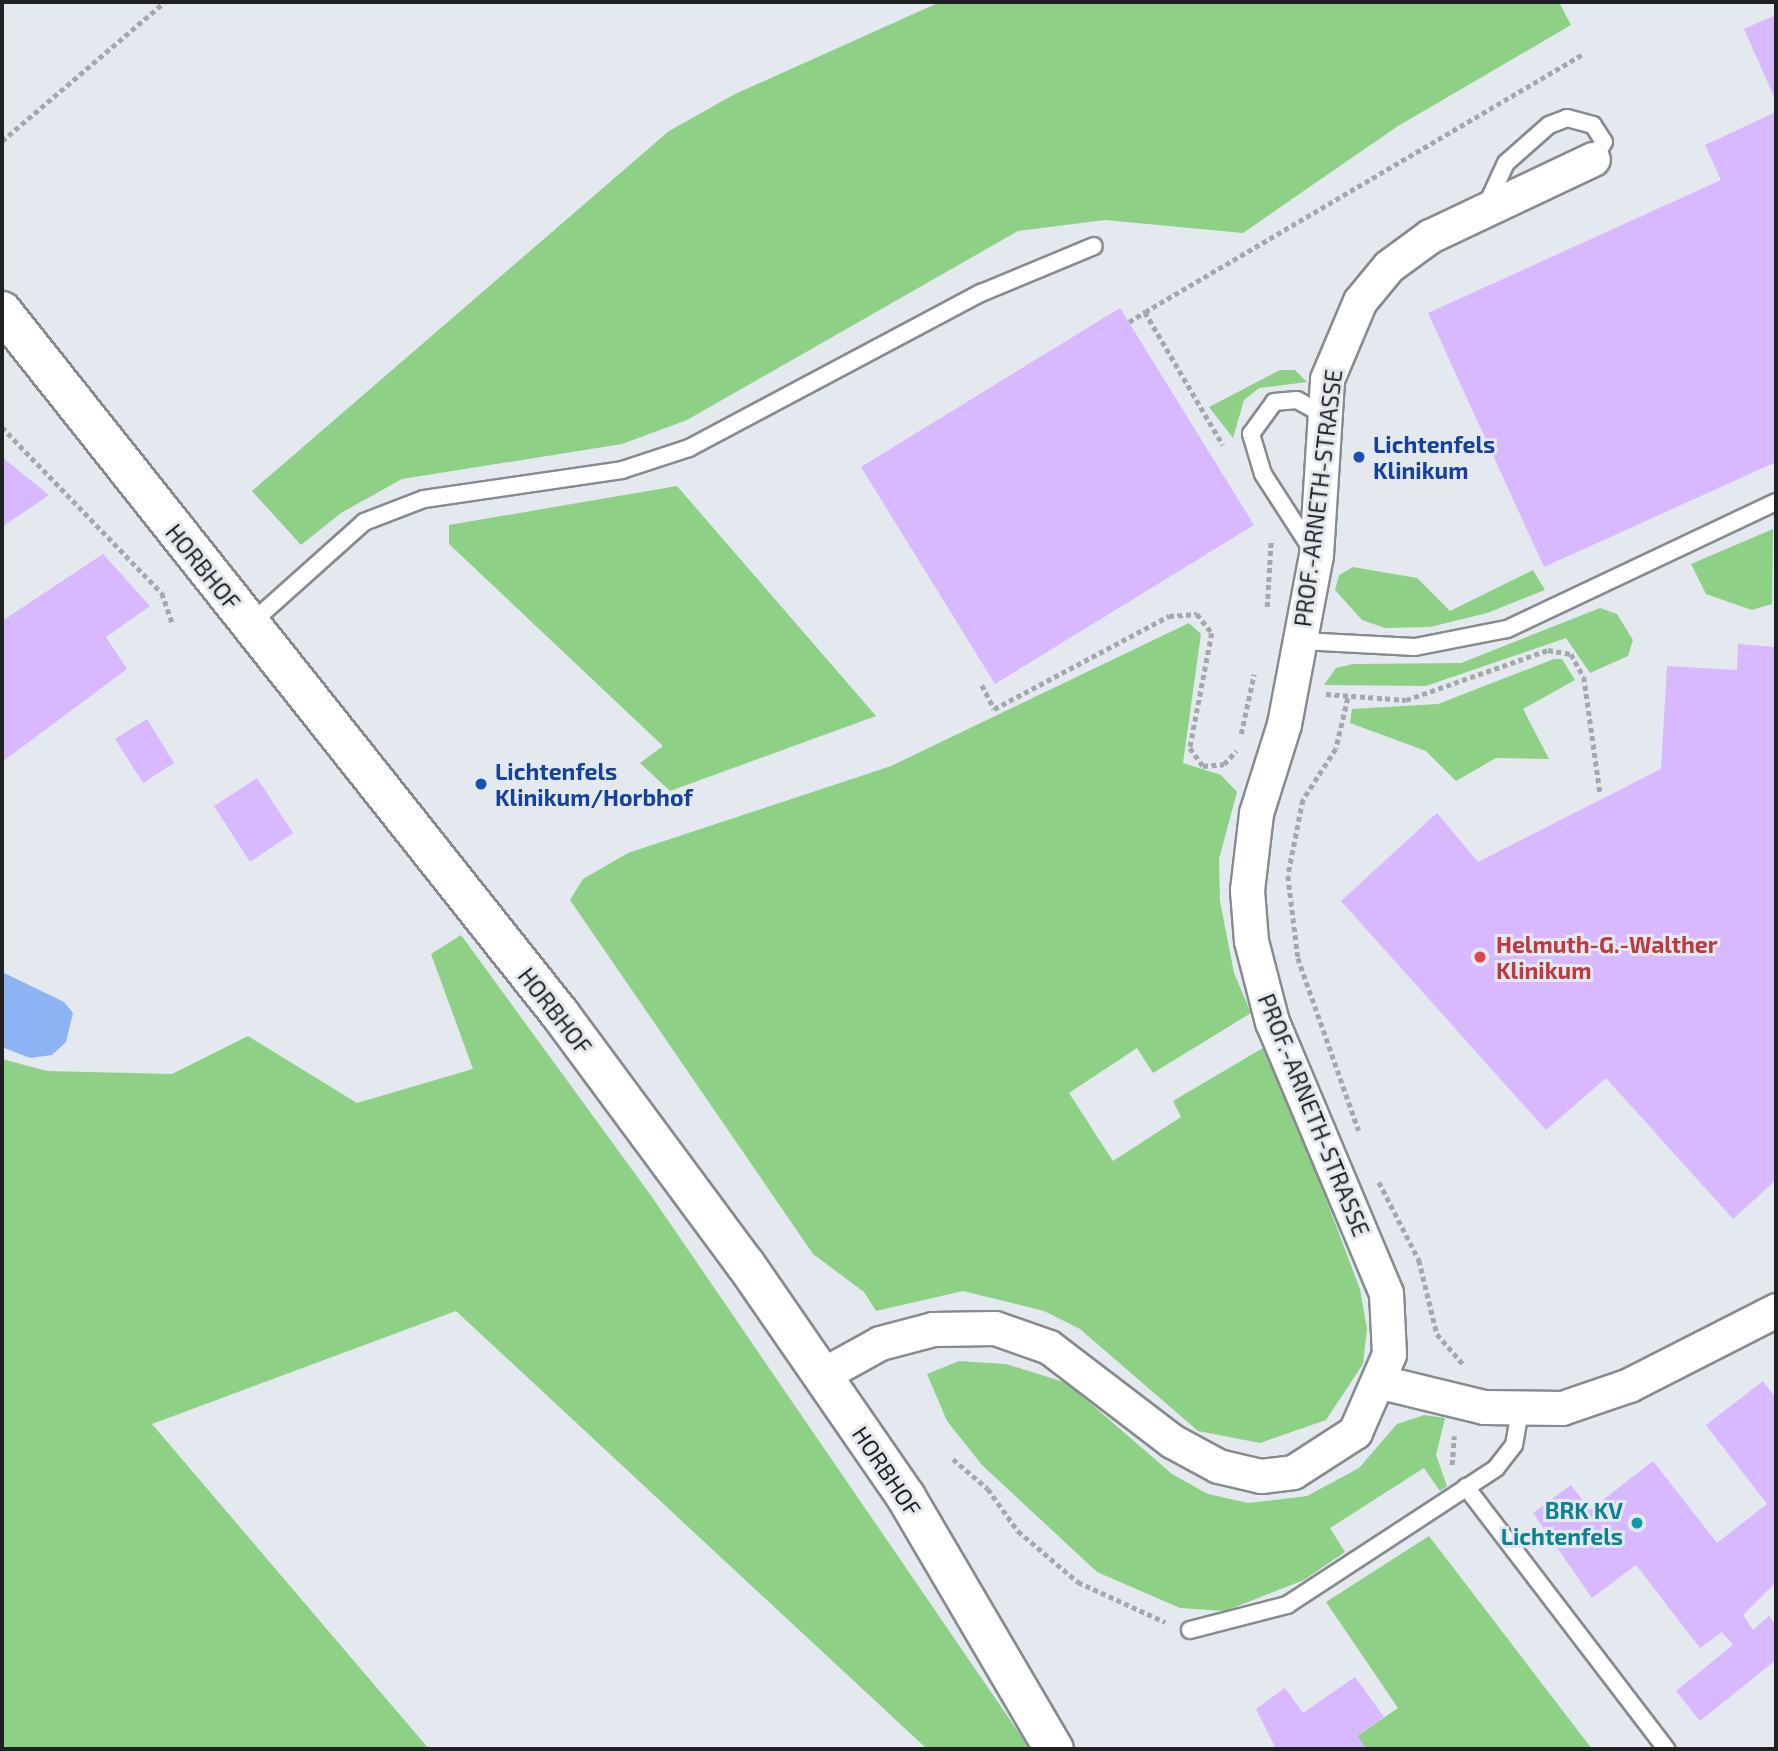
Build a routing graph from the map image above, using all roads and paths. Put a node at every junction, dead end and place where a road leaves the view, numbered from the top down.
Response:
1 (165, 2) edge
2 (1583, 54) dead end
3 (2, 141) edge
4 (1593, 159) joint
5 (1485, 209) junction
6 (1094, 246) dead end
7 (2, 311) edge
8 (1144, 312) junction
9 (1129, 322) dead end
10 (1328, 422) junction
11 (2, 426) edge
12 (1230, 456) dead end
13 (1776, 502) edge
14 (1270, 531) dead end
15 (1316, 555) junction
16 (1265, 621) dead end
17 (172, 622) dead end
18 (250, 625) junction
19 (1301, 641) junction
20 (1258, 661) dead end
21 (1255, 674) junction
22 (982, 685) dead end
23 (1292, 688) junction
24 (1348, 698) junction
25 (1600, 793) dead end
26 (1360, 1137) dead end
27 (1368, 1174) dead end
28 (1776, 1310) edge
29 (1467, 1371) dead end
30 (822, 1375) junction
31 (1381, 1382) junction
32 (1520, 1412) junction
33 (1457, 1421) dead end
34 (953, 1459) dead end
35 (1466, 1487) junction
36 (1190, 1630) joint
37 (1054, 1749) edge
38 (1667, 1749) edge

1 - 3 path
2 - 8 path
4 - 5 street, PROF.-ARNETH-STRASSE
4 - 5 lane
5 - 10 street, PROF.-ARNETH-STRASSE
6 - 18 lane
7 - 18 main road, HORBHOF
8 - 9 path
8 - 12 path
10 - 15 street, PROF.-ARNETH-STRASSE
10 - 15 lane
11 - 17 path
13 - 19 lane, PROF.-ARNETH-STRASSE
14 - 16 path
15 - 19 street, PROF.-ARNETH-STRASSE
18 - 30 main road, HORBHOF
19 - 23 street, PROF.-ARNETH-STRASSE
20 - 21 path
21 - 22 path
21 - 23 path
23 - 24 path
23 - 31 street, PROF.-ARNETH-STRASSE
24 - 25 path
24 - 26 path
27 - 29 path
28 - 32 street
30 - 31 street, PROF.-ARNETH-STRASSE
30 - 37 main road, HORBHOF
31 - 32 street
32 - 35 lane
33 - 35 path
34 - 36 path
35 - 36 lane
35 - 38 lane

